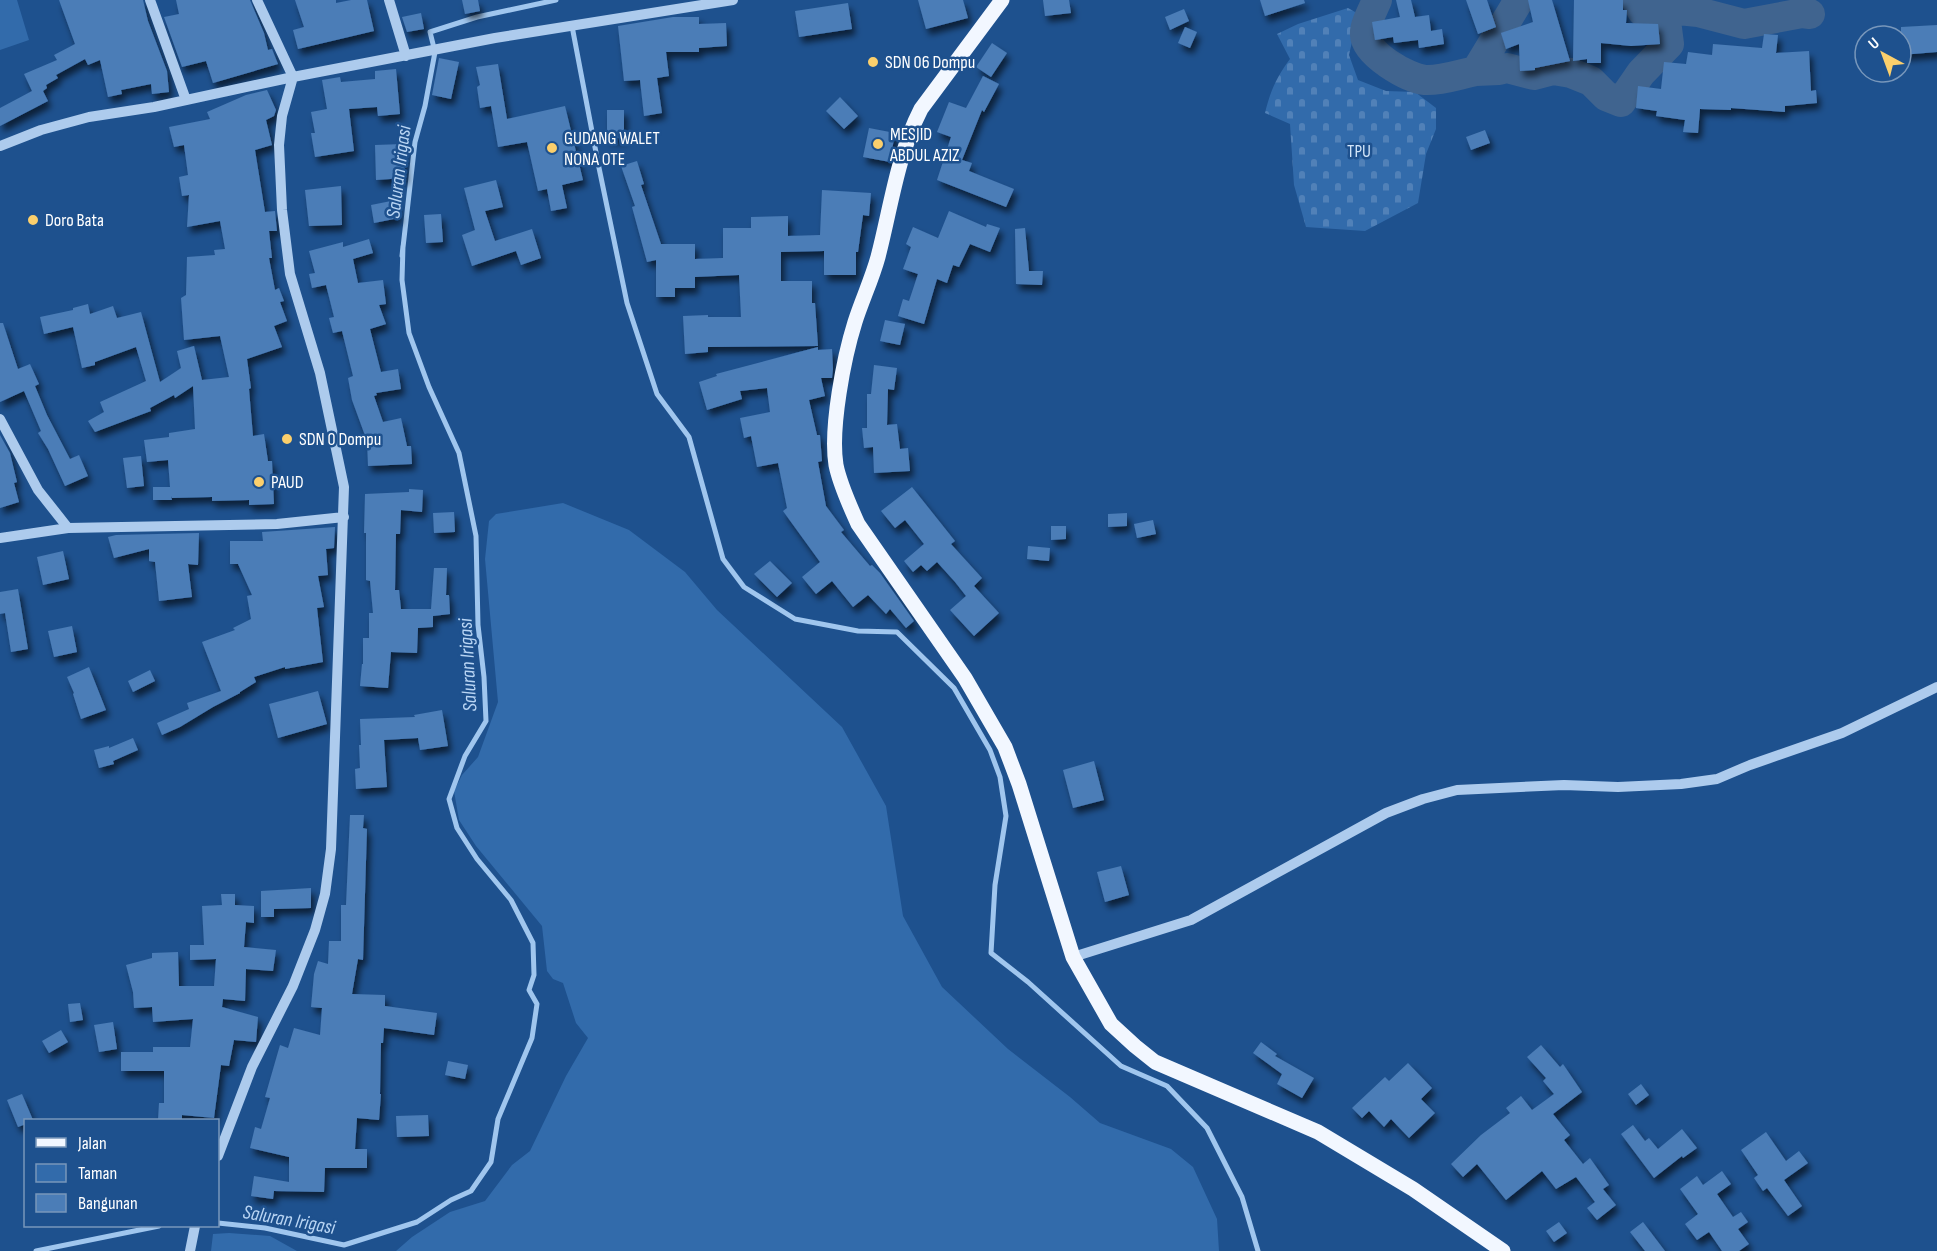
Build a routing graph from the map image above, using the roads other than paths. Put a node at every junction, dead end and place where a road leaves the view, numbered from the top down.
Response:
1 (150, 0) edge
2 (257, 0) edge
3 (389, 0) edge
4 (733, 0) edge
5 (1002, 0) edge
6 (406, 56) junction
7 (293, 77) junction
8 (186, 100) junction
9 (0, 146) edge
10 (0, 419) edge
11 (344, 517) junction
12 (68, 528) junction
13 (0, 538) edge
14 (1937, 687) edge
15 (1073, 957) junction
16 (219, 1153) edge
17 (195, 1227) edge
18 (190, 1251) edge
19 (1503, 1251) edge

1 - 8 street
2 - 7 street
3 - 6 street
4 - 6 street
5 - 15 main road
6 - 7 street
7 - 8 street
7 - 11 street
8 - 9 street
10 - 12 street
11 - 12 street
11 - 16 street
12 - 13 street
14 - 15 street
15 - 19 main road
17 - 18 street

